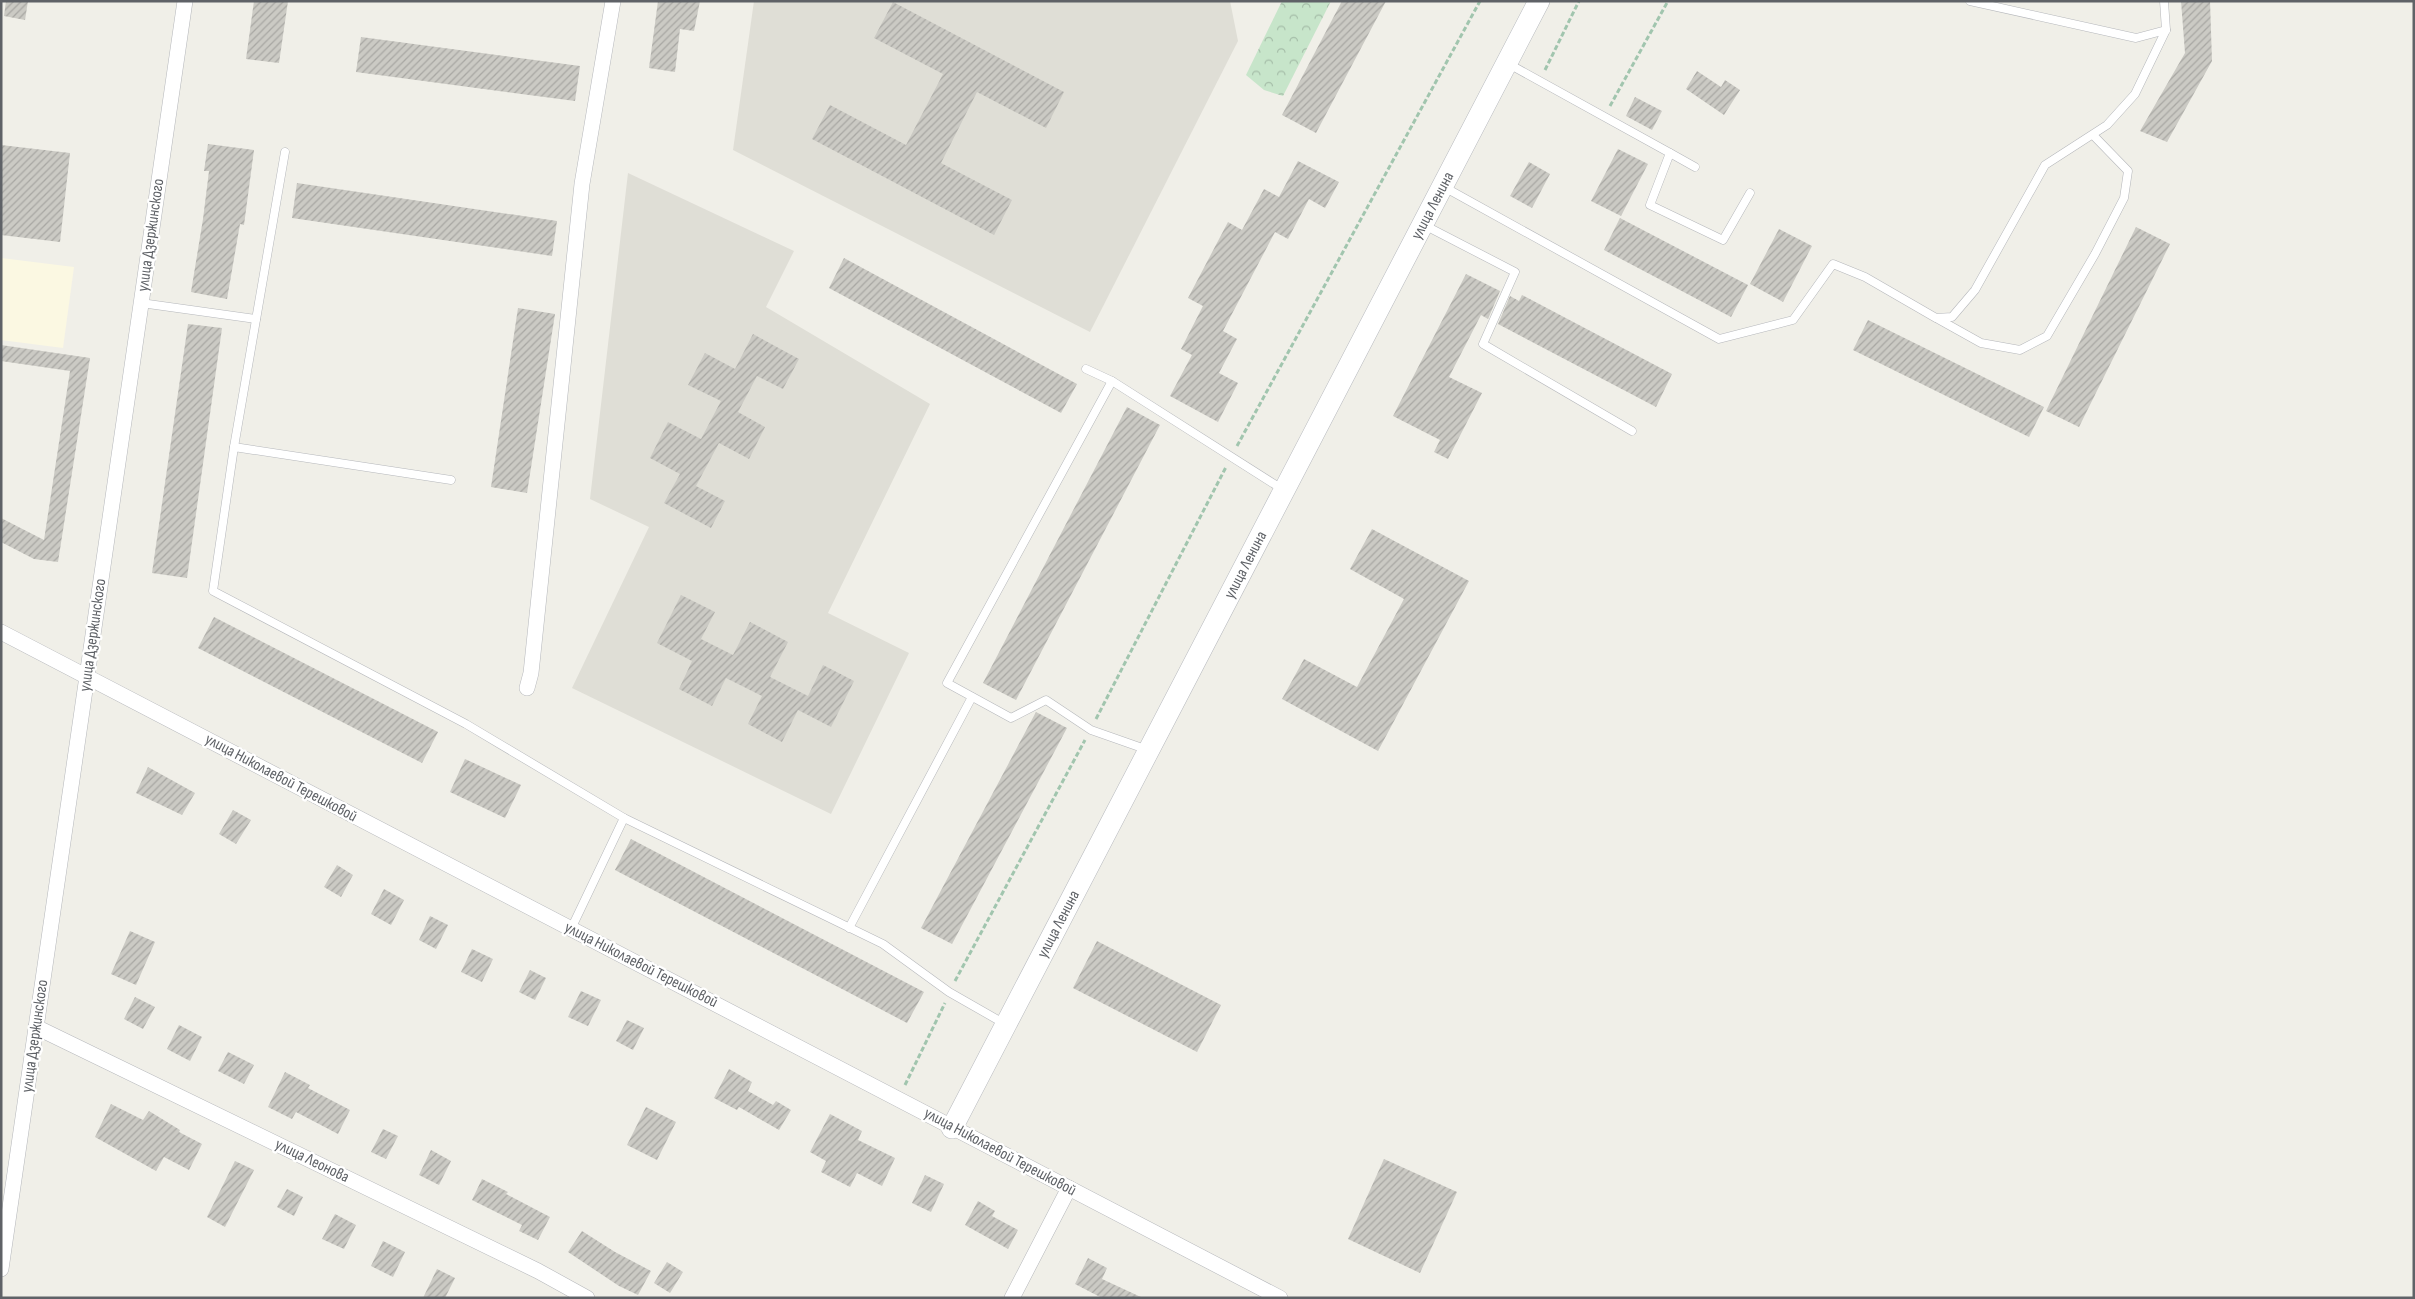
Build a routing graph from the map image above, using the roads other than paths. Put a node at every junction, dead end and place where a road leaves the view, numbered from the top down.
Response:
1 (185, 1) edge
2 (613, 1) edge
3 (1539, 1) edge
4 (1970, 1) edge
5 (2164, 1) edge
6 (2166, 30) junction
7 (1507, 63) junction
8 (2093, 135) junction
9 (285, 152) dead end
10 (1670, 153) junction
11 (1695, 167) dead end
12 (1443, 186) junction
13 (1750, 193) dead end
14 (1423, 224) junction
15 (141, 303) junction
16 (1936, 318) junction
17 (256, 319) junction
18 (1086, 369) dead end
19 (1112, 381) junction
20 (1632, 430) dead end
21 (234, 447) junction
22 (451, 480) dead end
23 (1284, 490) junction
24 (1, 632) edge
25 (87, 677) junction
26 (527, 688) dead end
27 (972, 697) junction
28 (1149, 750) junction
29 (624, 818) junction
30 (850, 928) junction
31 (572, 929) junction
32 (1005, 1024) junction
33 (36, 1027) junction
34 (952, 1128) junction
35 (1069, 1188) junction
36 (1, 1269) edge
37 (587, 1298) edge
38 (1012, 1298) edge
39 (1280, 1298) edge

1 - 15 street, улица Дзержинского
2 - 26 street
3 - 7 street, улица Ленина
4 - 6 lane
5 - 6 lane
6 - 8 lane
7 - 10 lane
7 - 12 street, улица Ленина
8 - 16 lane
8 - 16 lane
9 - 17 lane
10 - 11 lane
10 - 13 lane
12 - 14 street, улица Ленина
12 - 16 lane
14 - 20 lane
14 - 23 street, улица Ленина
15 - 17 lane
15 - 25 street, улица Дзержинского
17 - 21 lane
18 - 19 lane
19 - 23 lane
19 - 27 lane
21 - 22 lane
21 - 29 lane
23 - 28 street, улица Ленина
24 - 25 street, улица Николаевой Терешковой
25 - 31 street, улица Николаевой Терешковой
25 - 33 street, улица Дзержинского
27 - 28 lane
27 - 30 lane
28 - 32 street, улица Ленина
29 - 30 lane
29 - 31 lane
30 - 32 lane
31 - 34 street, улица Николаевой Терешковой
32 - 34 street, улица Ленина
33 - 36 street, улица Дзержинского
33 - 37 street, улица Леонова
34 - 35 street, улица Николаевой Терешковой
35 - 38 street
35 - 39 street, улица Николаевой Терешковой

